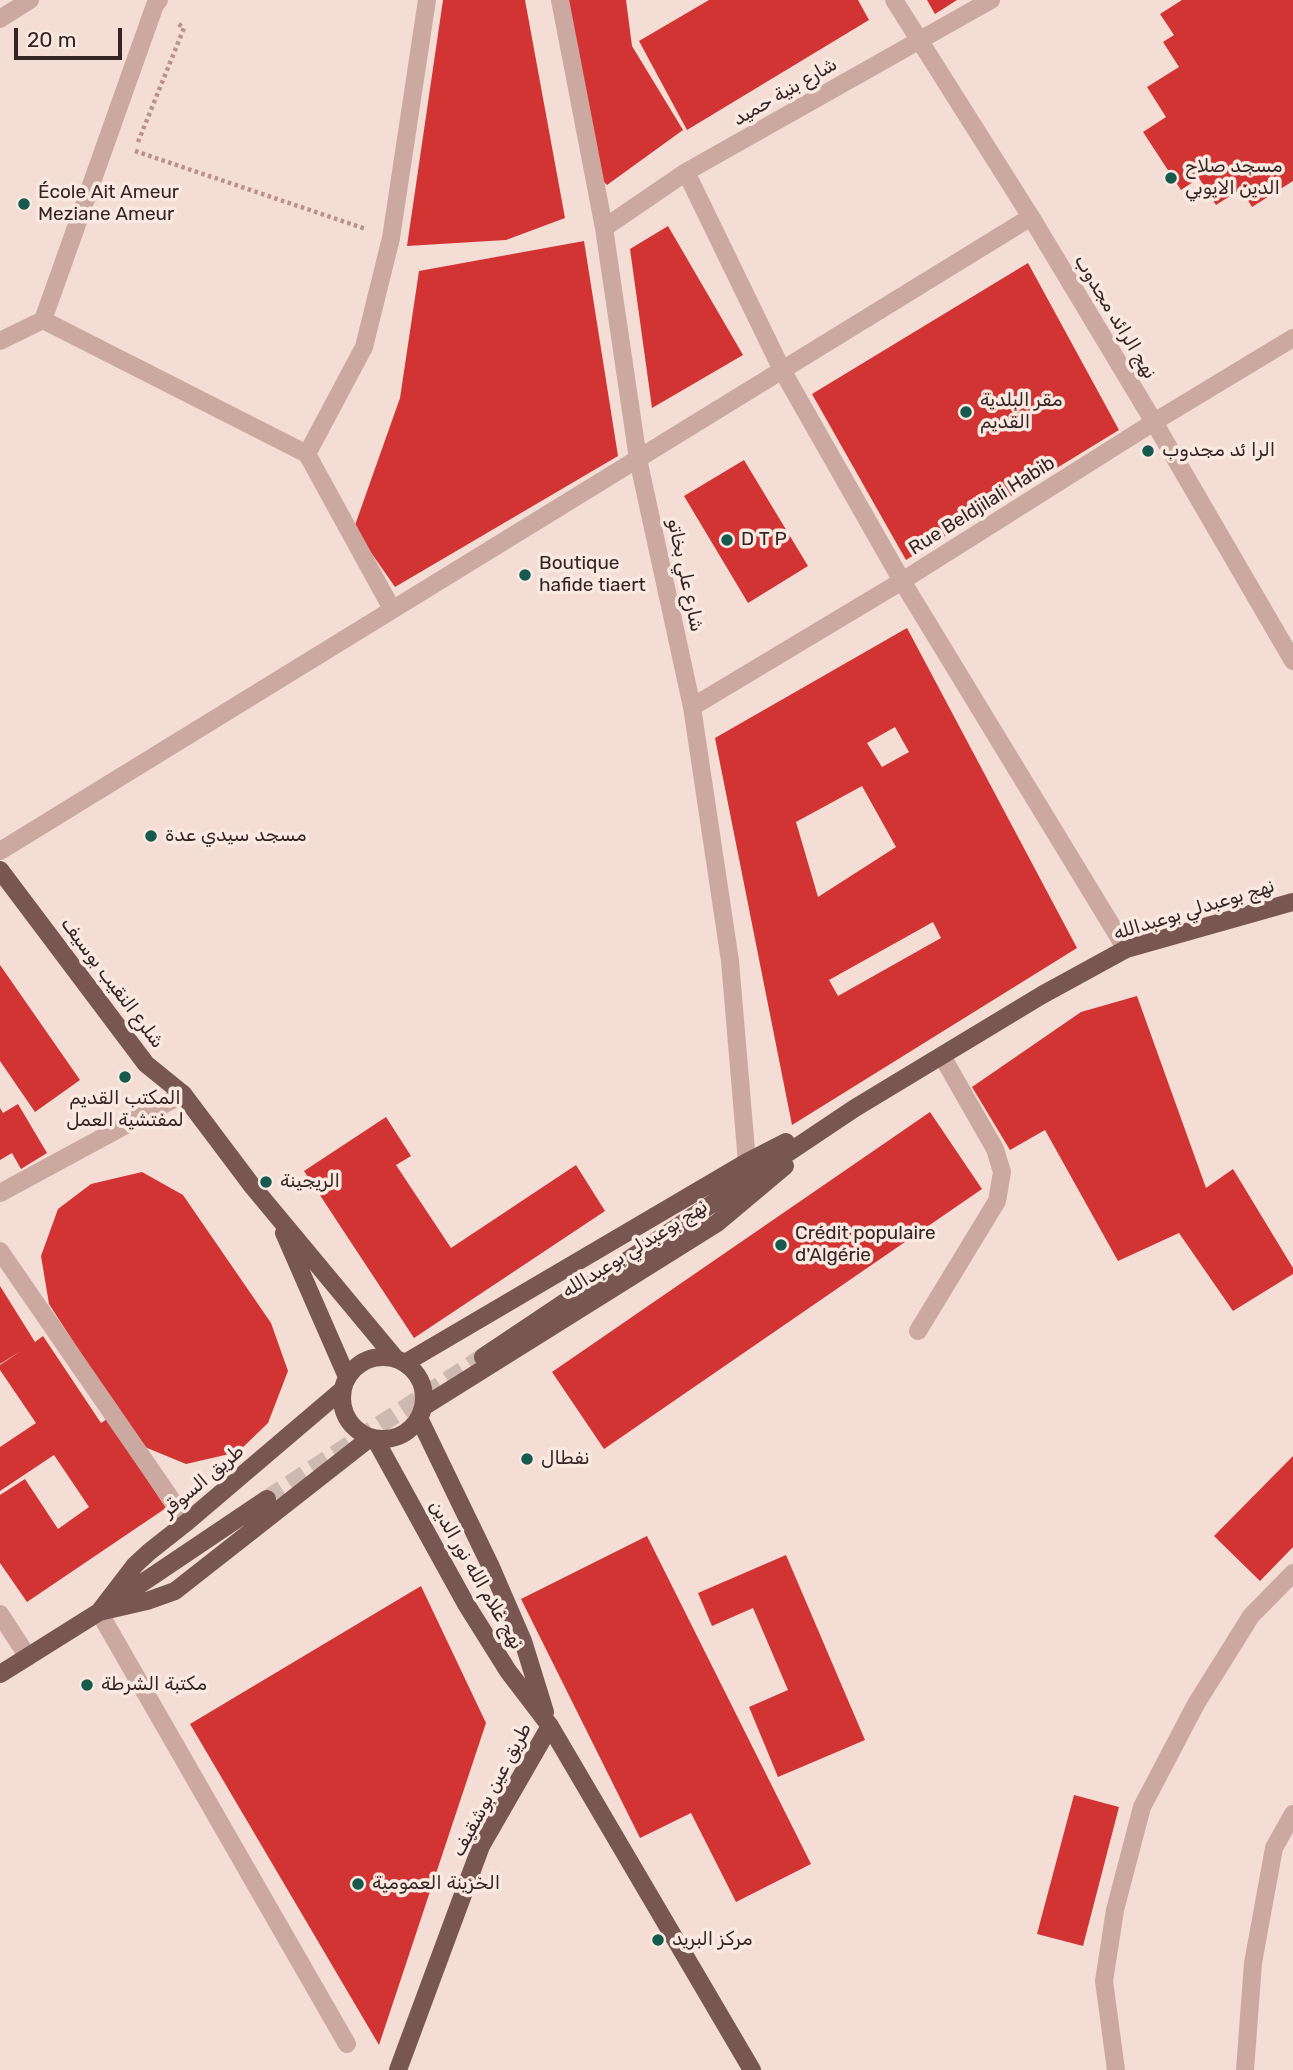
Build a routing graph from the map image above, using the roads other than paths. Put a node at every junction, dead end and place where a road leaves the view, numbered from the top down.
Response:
1 (30, 0) edge
2 (427, 0) edge
3 (560, 0) edge
4 (894, 0) edge
5 (992, 0) edge
6 (154, 2) edge
7 (0, 19) edge
8 (917, 40) junction
9 (686, 172) junction
10 (1031, 217) junction
11 (604, 228) junction
12 (43, 320) junction
13 (1293, 338) edge
14 (0, 341) edge
15 (782, 370) junction
16 (1154, 422) junction
17 (307, 454) junction
18 (638, 459) junction
19 (902, 581) junction
20 (391, 609) junction
21 (1293, 661) edge
22 (692, 708) junction
23 (0, 851) edge
24 (0, 870) edge
25 (1293, 902) edge
26 (1126, 949) junction
27 (942, 1056) junction
28 (183, 1094) junction
29 (855, 1108) junction
30 (747, 1162) junction
31 (0, 1193) edge
32 (275, 1213) junction
33 (0, 1251) edge
34 (918, 1331) dead end
35 (483, 1357) tunnel mouth
36 (400, 1361) junction
37 (345, 1384) junction
38 (421, 1412) junction
39 (372, 1438) junction
40 (267, 1499) tunnel mouth
41 (187, 1522) junction
42 (1293, 1573) edge
43 (99, 1612) junction
44 (0, 1614) edge
45 (28, 1657) junction
46 (0, 1674) edge
47 (550, 1726) junction
48 (1293, 1814) edge
49 (347, 2044) dead end
50 (398, 2070) edge
51 (752, 2070) edge
52 (1116, 2070) edge
53 (1245, 2070) edge

1 - 7 street
2 - 17 street
3 - 11 street, شارع علي بخاتو
4 - 8 street, نهج الرائد مجدوب
5 - 8 street, شارع بنية حميد
6 - 12 street
8 - 9 street, شارع بنية حميد
8 - 10 street, نهج الرائد مجدوب
9 - 11 street, شارع بنية حميد
9 - 15 street
10 - 15 street
10 - 16 street, نهج الرائد مجدوب
11 - 18 street, شارع علي بخاتو
12 - 14 street
12 - 17 street
13 - 16 street, Rue Beldjilali Habib
15 - 18 street
15 - 19 street
16 - 19 street, Rue Beldjilali Habib
16 - 21 street, نهج الرائد مجدوب
17 - 20 street
18 - 20 street
18 - 22 street, شارع علي بخاتو
19 - 22 street, Rue Beldjilali Habib
19 - 26 street
20 - 23 street
22 - 30 street, شارع علي بخاتو
24 - 28 main road, شلرع النقيب بوسيف
25 - 26 main road, نهج بوعبدلي بوعبدالله
26 - 27 main road, نهج بوعبدلي بوعبدالله
27 - 29 main road, نهج بوعبدلي بوعبدالله
27 - 34 street
28 - 31 street
28 - 32 main road, شلرع النقيب بوسيف
29 - 30 main road, نهج بوعبدلي بوعبدالله
29 - 35 main road, نهج بوعبدلي بوعبدالله
29 - 38 main road, نهج بوعبدلي بوعبدالله
30 - 36 main road, نهج بوعبدلي بوعبدالله
32 - 36 main road, شلرع النقيب بوسيف
32 - 37 main road, شلرع النقيب بوسيف
33 - 41 street
36 - 37 main road
36 - 38 main road
37 - 39 main road
37 - 41 main road, طريق السوقر
38 - 39 main road
38 - 47 main road, نهج غلام الله نور الدين
39 - 43 main road, طريق السوقر
39 - 47 main road, نهج غلام الله نور الدين
40 - 43 main road, طريق السوقر
41 - 43 main road, طريق السوقر
42 - 52 street
43 - 45 main road, طريق السوقر
43 - 49 street
44 - 45 street
45 - 46 main road, طريق السوقر
47 - 50 main road, طريق عين بوشقيف
47 - 51 main road, نهج غلام الله نور الدين
48 - 53 street

